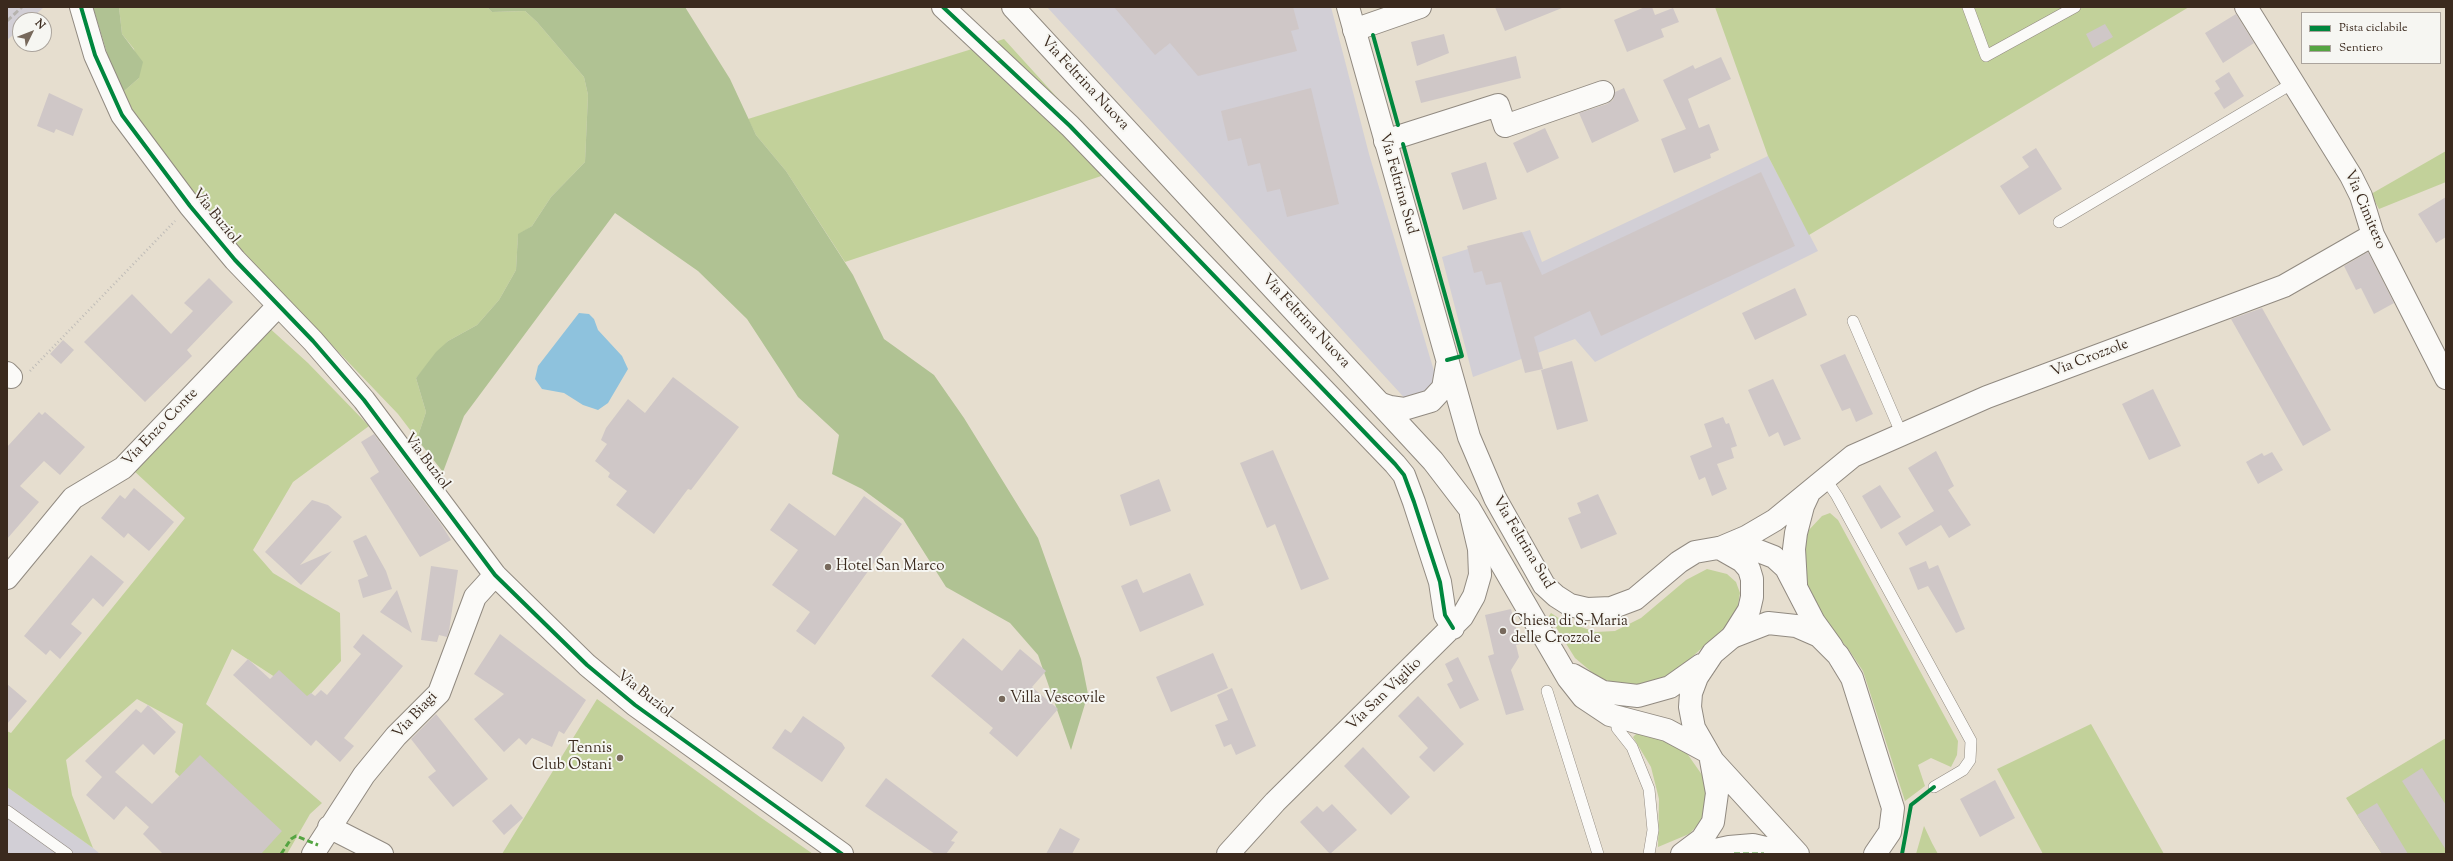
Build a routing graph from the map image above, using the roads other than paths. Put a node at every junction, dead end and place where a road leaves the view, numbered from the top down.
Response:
1 (82, 7) edge
2 (943, 7) edge
3 (1013, 7) edge
4 (1348, 7) edge
5 (1420, 7) edge
6 (1968, 7) edge
7 (2075, 7) edge
8 (2246, 7) edge
9 (1354, 30) junction
10 (2293, 83) junction
11 (1603, 92) dead end
12 (1385, 142) junction
13 (2059, 222) dead end
14 (2373, 235) junction
15 (278, 306) junction
16 (1853, 321) dead end
17 (1447, 360) junction
18 (2446, 378) edge
19 (1381, 404) junction
20 (1902, 434) junction
21 (1818, 484) junction
22 (1469, 508) junction
23 (1719, 548) junction
24 (495, 575) junction
25 (7, 578) edge
26 (1796, 584) junction
27 (1453, 628) junction
28 (1732, 637) junction
29 (1834, 650) junction
30 (1708, 659) junction
31 (1560, 664) junction
32 (1547, 691) dead end
33 (1617, 718) junction
34 (1707, 752) junction
35 (1934, 786) dead end
36 (7, 811) edge
37 (329, 827) junction
38 (1890, 832) junction
39 (67, 854) edge
40 (313, 854) edge
41 (382, 854) edge
42 (842, 854) edge
43 (1228, 854) edge
44 (1598, 854) edge
45 (1650, 854) edge
46 (1682, 854) edge
47 (1697, 854) edge
48 (1791, 854) edge
49 (1798, 854) edge
50 (1875, 854) edge
51 (1888, 854) edge

1 - 15 street, Via Buziol
2 - 27 street
3 - 19 street, Via Feltrina Nuova
4 - 9 street, Via Feltrina Sud
5 - 9 street
6 - 7 lane
8 - 10 street, Via Cimitero
9 - 12 street, Via Feltrina Sud
10 - 13 lane
10 - 14 street, Via Cimitero
11 - 12 street
12 - 17 street, Via Feltrina Sud
14 - 18 street, Via Cimitero
14 - 20 street, Via Crozzole
15 - 24 street, Via Buziol
15 - 25 street, Via Enzo Conte
16 - 20 lane
17 - 19 street, Via Feltrina Sud
17 - 23 street, Via Feltrina Sud
19 - 22 street, Via Feltrina Nuova
20 - 21 street, Via Crozzole
21 - 23 street, Via Crozzole
21 - 26 street, Via Crozzole
21 - 35 lane
22 - 27 street, Via San Vigilio
22 - 31 street, Via Feltrina Nuova
23 - 26 street, Via Feltrina Sud
23 - 28 street
24 - 37 street, Via Biagi
24 - 42 street, Via Buziol
26 - 29 street, Via Feltrina Sud
27 - 43 street, Via San Vigilio
28 - 29 street
28 - 30 street
29 - 38 street
30 - 31 street, Via Feltrina Nuova
30 - 34 street
31 - 33 street, Via Feltrina Nuova
32 - 44 lane
33 - 34 street, Via Feltrina Nuova
33 - 45 lane
34 - 46 street
34 - 49 street
36 - 39 lane
37 - 40 street, Via Biagi
37 - 41 street
38 - 50 street
38 - 51 street
47 - 48 street

